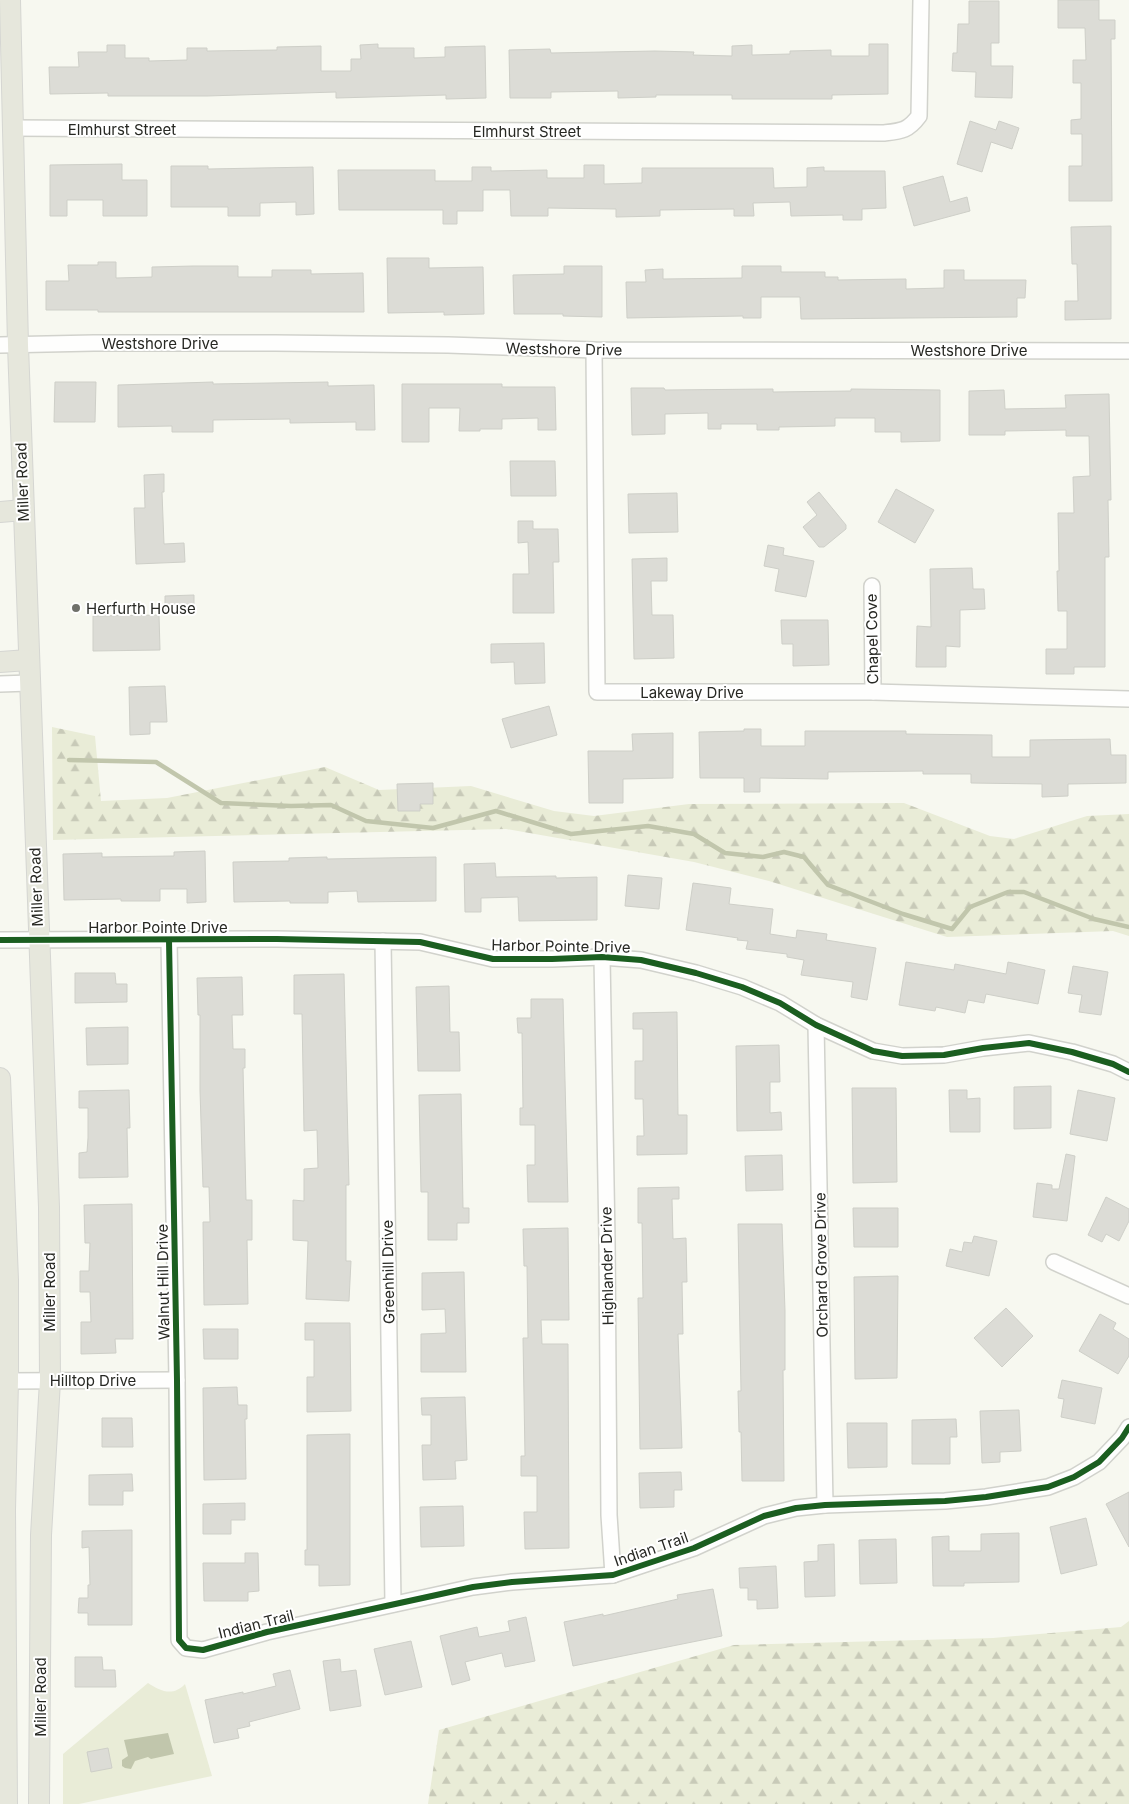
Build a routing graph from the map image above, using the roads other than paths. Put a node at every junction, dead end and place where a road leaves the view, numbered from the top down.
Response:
1 (10, 0) edge
2 (921, 0) edge
3 (12, 128) junction
4 (9, 345) edge
5 (594, 350) junction
6 (1129, 351) edge
7 (23, 510) junction
8 (0, 512) edge
9 (872, 586) dead end
10 (28, 660) junction
11 (0, 662) edge
12 (29, 683) junction
13 (0, 684) edge
14 (873, 692) junction
15 (1129, 699) edge
16 (0, 940) edge
17 (38, 940) junction
18 (169, 940) junction
19 (382, 941) junction
20 (602, 957) junction
21 (816, 1025) junction
22 (1129, 1072) edge
23 (0, 1078) edge
24 (1054, 1262) dead end
25 (1129, 1296) edge
26 (177, 1380) junction
27 (8, 1381) junction
28 (50, 1381) junction
29 (1129, 1427) edge
30 (825, 1505) junction
31 (613, 1575) junction
32 (393, 1604) junction
33 (178, 1623) joint
34 (7, 1804) edge
35 (40, 1804) edge

1 - 3 main road, Miller Road
2 - 3 street, Elmhurst Street
3 - 4 main road, Miller Road
4 - 5 street, Westshore Drive
4 - 7 main road, Miller Road
5 - 6 street, Westshore Drive
5 - 14 street, Lakeway Drive
7 - 8 main road
7 - 10 main road, Miller Road
9 - 14 street, Chapel Cove
10 - 11 main road
10 - 12 main road, Miller Road
12 - 13 street
12 - 17 main road, Miller Road
14 - 15 street, Lakeway Drive
16 - 17 street, Harbor Pointe Drive
17 - 18 street, Harbor Pointe Drive
17 - 28 main road, Miller Road
18 - 19 street, Harbor Pointe Drive
18 - 26 street, Walnut Hill Drive
19 - 20 street, Harbor Pointe Drive
19 - 32 street, Greenhill Drive
20 - 21 street, Harbor Pointe Drive
20 - 31 street, Highlander Drive
21 - 22 street, Harbor Pointe Drive
21 - 30 street, Orchard Grove Drive
23 - 27 main road
24 - 25 street
26 - 28 street, Hilltop Drive
26 - 33 street, Walnut Hill Drive
27 - 28 street, Hilltop Drive
27 - 34 main road
28 - 35 main road, Miller Road
29 - 30 street, Indian Trail
30 - 31 street, Indian Trail
31 - 32 street, Indian Trail
32 - 33 street, Indian Trail

